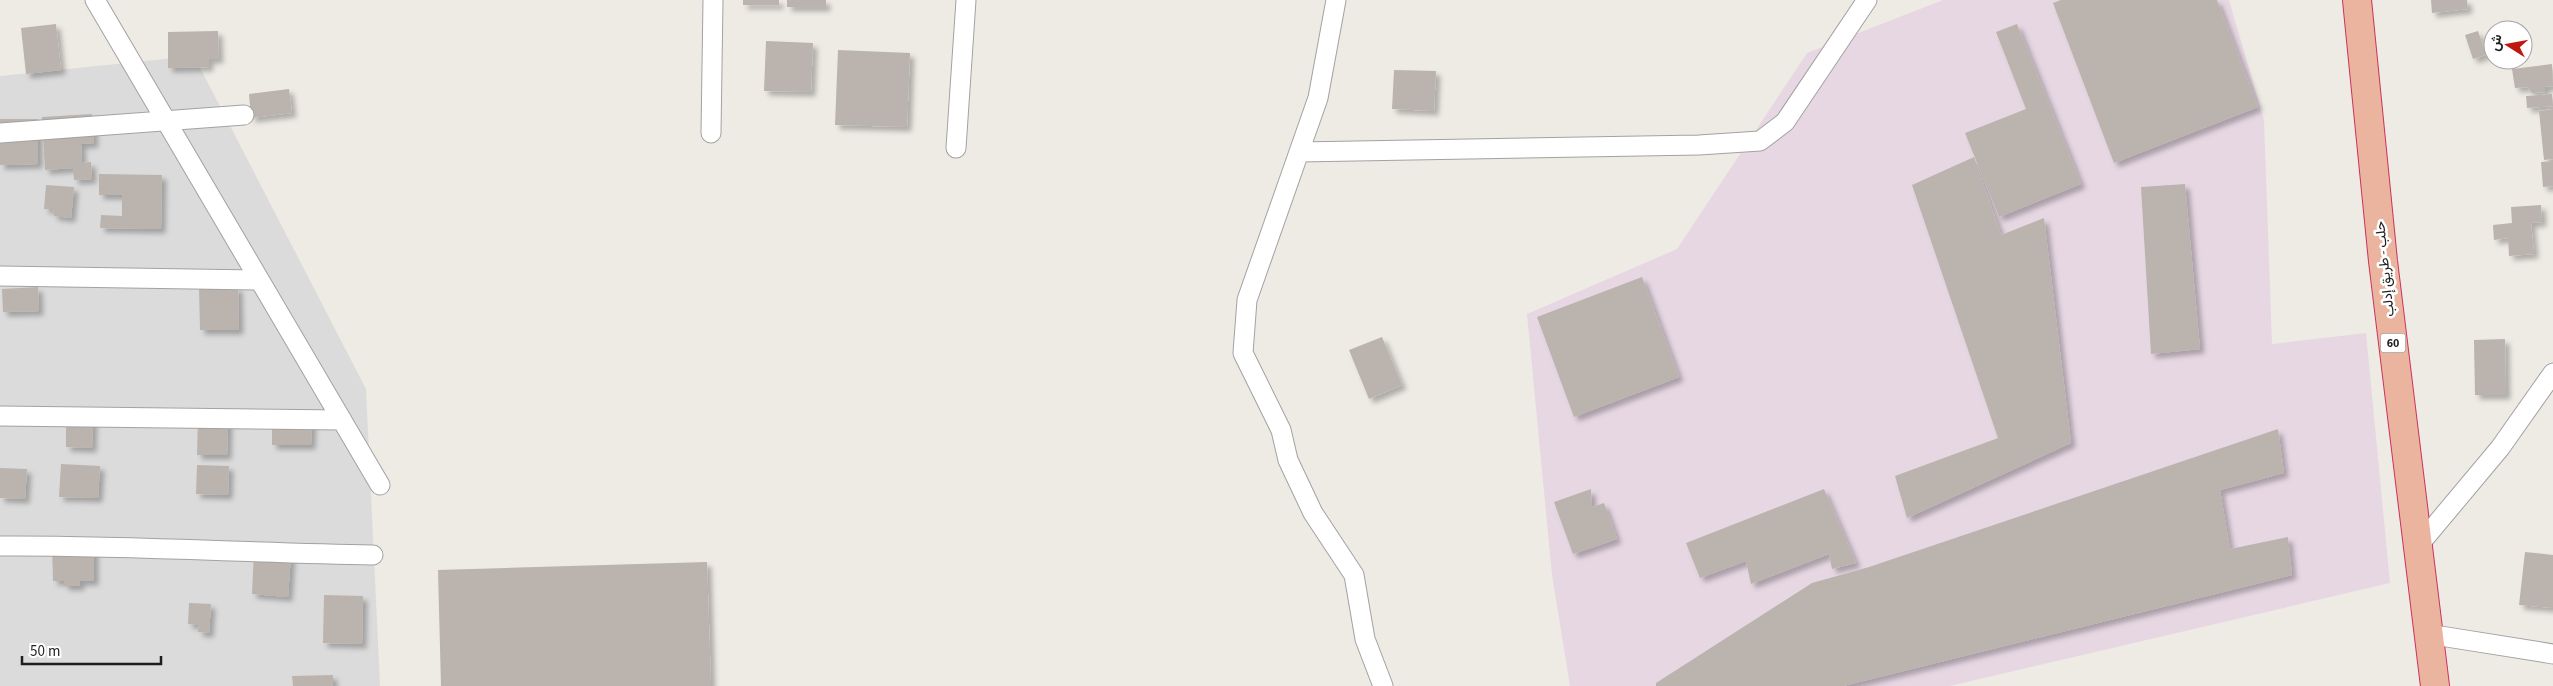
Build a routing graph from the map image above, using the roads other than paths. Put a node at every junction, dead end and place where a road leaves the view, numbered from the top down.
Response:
1 (94, 0) edge
2 (713, 0) edge
3 (966, 0) edge
4 (1336, 0) edge
5 (1867, 0) edge
6 (2357, 0) edge
7 (244, 115) dead end
8 (165, 120) junction
9 (0, 133) edge
10 (712, 133) dead end
11 (956, 148) dead end
12 (1299, 152) junction
13 (0, 276) edge
14 (259, 280) junction
15 (2553, 373) edge
16 (0, 416) edge
17 (342, 420) junction
18 (380, 485) dead end
19 (0, 546) edge
20 (2418, 546) junction
21 (373, 555) dead end
22 (2428, 634) junction
23 (2553, 654) edge
24 (1383, 686) edge
25 (2435, 686) edge

1 - 8 street
2 - 10 street
3 - 11 street
4 - 12 street
5 - 12 street
6 - 20 highway, حلب - طريق إدلب / 60
7 - 8 street
8 - 9 street
8 - 14 street
12 - 24 street
13 - 14 street
14 - 17 street
15 - 20 street
16 - 17 street
17 - 18 street
19 - 21 street
20 - 22 highway, حلب - طريق إدلب / 60
22 - 23 street
22 - 25 highway, حلب - طريق إدلب / 60

